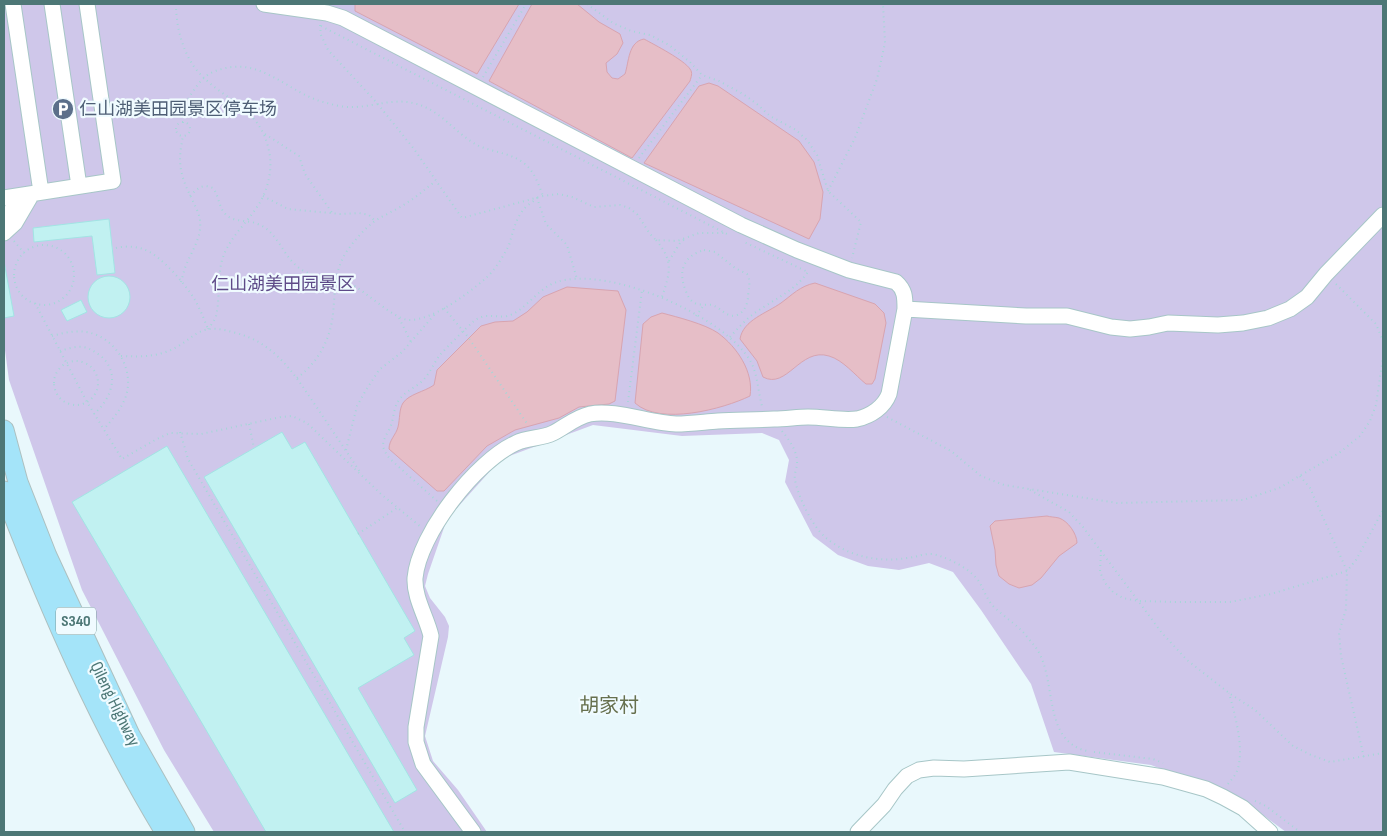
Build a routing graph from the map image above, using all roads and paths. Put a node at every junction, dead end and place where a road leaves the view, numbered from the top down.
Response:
1 (13, 4) edge
2 (52, 4) edge
3 (87, 4) edge
4 (176, 4) edge
5 (264, 4) edge
6 (526, 4) edge
7 (587, 4) edge
8 (883, 4) edge
9 (320, 19) junction
10 (702, 75) junction
11 (204, 78) junction
12 (477, 88) junction
13 (377, 103) junction
14 (183, 123) junction
15 (264, 134) junction
16 (183, 136) junction
17 (632, 168) junction
18 (436, 181) junction
19 (79, 186) junction
20 (828, 191) junction
21 (36, 193) junction
22 (190, 196) junction
23 (263, 196) junction
24 (543, 196) junction
25 (4, 198) edge
26 (537, 198) junction
27 (333, 214) junction
28 (1383, 216) edge
29 (247, 221) junction
30 (375, 221) junction
31 (5, 227) edge
32 (726, 233) junction
33 (688, 236) junction
34 (734, 237) dead end
35 (656, 240) junction
36 (743, 241) dead end
37 (116, 248) dead end
38 (24, 253) junction
39 (669, 261) junction
40 (849, 270) junction
41 (1326, 274) junction
42 (335, 278) junction
43 (577, 279) junction
44 (181, 282) junction
45 (642, 290) junction
46 (662, 297) junction
47 (35, 303) junction
48 (704, 304) junction
49 (444, 308) junction
50 (905, 309) junction
51 (436, 312) junction
52 (696, 316) junction
53 (399, 318) junction
54 (208, 329) junction
55 (464, 332) junction
56 (52, 336) junction
57 (730, 337) junction
58 (1383, 341) edge
59 (411, 342) junction
60 (60, 351) junction
61 (121, 356) junction
62 (1383, 357) edge
63 (66, 364) junction
64 (297, 378) junction
65 (87, 402) junction
66 (875, 411) junction
67 (94, 414) junction
68 (626, 417) junction
69 (773, 419) junction
70 (249, 424) junction
71 (529, 425) dead end
72 (104, 429) junction
73 (4, 430) edge
74 (180, 432) junction
75 (254, 448) dead end
76 (346, 450) junction
77 (363, 476) junction
78 (1300, 476) junction
79 (1028, 490) junction
80 (4, 491) edge
81 (396, 508) junction
82 (447, 509) junction
83 (1383, 510) edge
84 (358, 534) dead end
85 (430, 534) junction
86 (1101, 550) junction
87 (1347, 572) junction
88 (1138, 601) junction
89 (1229, 694) junction
90 (1383, 754) edge
91 (1364, 758) junction
92 (1171, 766) dead end
93 (1227, 786) dead end
94 (1250, 798) dead end
95 (165, 832) edge
96 (185, 832) edge
97 (405, 832) edge
98 (473, 832) edge
99 (858, 832) edge
100 (1270, 832) edge
101 (1300, 832) edge

1 - 21 street
2 - 19 street
3 - 19 street
4 - 11 path
5 - 9 street
6 - 12 path
7 - 10 path
8 - 20 path
9 - 12 street
9 - 13 path
9 - 32 path
10 - 17 path
10 - 20 path
11 - 13 path
11 - 14 path
11 - 15 path
12 - 17 street
13 - 18 path
13 - 24 path
14 - 16 path
14 - 16 path
15 - 23 path
15 - 27 path
16 - 22 path
17 - 40 street
18 - 26 path
18 - 30 path
19 - 21 street
20 - 40 path
21 - 25 street
21 - 31 street
22 - 29 path
22 - 44 path
23 - 27 path
23 - 29 path
24 - 26 path
24 - 35 path
26 - 43 path
26 - 49 path
27 - 30 path
28 - 41 street
29 - 42 path
29 - 54 path
30 - 42 path
31 - 38 path
32 - 33 path
32 - 34 path
33 - 35 path
33 - 39 path
35 - 39 path
36 - 57 path
37 - 44 path
38 - 47 path
38 - 47 path
39 - 46 path
40 - 50 street
41 - 50 street
41 - 58 path
42 - 53 path
42 - 64 path
43 - 45 path
43 - 55 path
44 - 54 path
45 - 46 path
45 - 68 path
46 - 52 path
47 - 56 path
48 - 48 path
48 - 52 path
49 - 51 path
49 - 55 path
50 - 66 street
51 - 53 path
51 - 59 path
52 - 57 path
53 - 59 path
54 - 61 path
54 - 64 path
55 - 71 path
55 - 82 path
56 - 60 path
56 - 61 path
57 - 69 path
59 - 76 path
60 - 63 path
60 - 67 path
61 - 72 path
62 - 78 path
63 - 65 path
63 - 65 path
63 - 65 path
64 - 76 path
65 - 67 path
66 - 69 street
66 - 79 path
67 - 72 path
68 - 69 street
68 - 82 street
69 - 92 path
70 - 74 path
70 - 75 path
70 - 77 path
72 - 74 path
73 - 96 main road, Qileng Highway / S340
74 - 97 path
76 - 77 path
77 - 81 path
78 - 79 path
78 - 87 path
79 - 86 path
80 - 95 main road, Qileng Highway / S340
81 - 84 path
81 - 85 path
82 - 85 street
83 - 87 path
85 - 98 street
86 - 88 path
86 - 88 path
87 - 88 path
87 - 91 path
88 - 89 path
89 - 91 path
89 - 93 path
90 - 91 path
94 - 101 path
99 - 100 street

